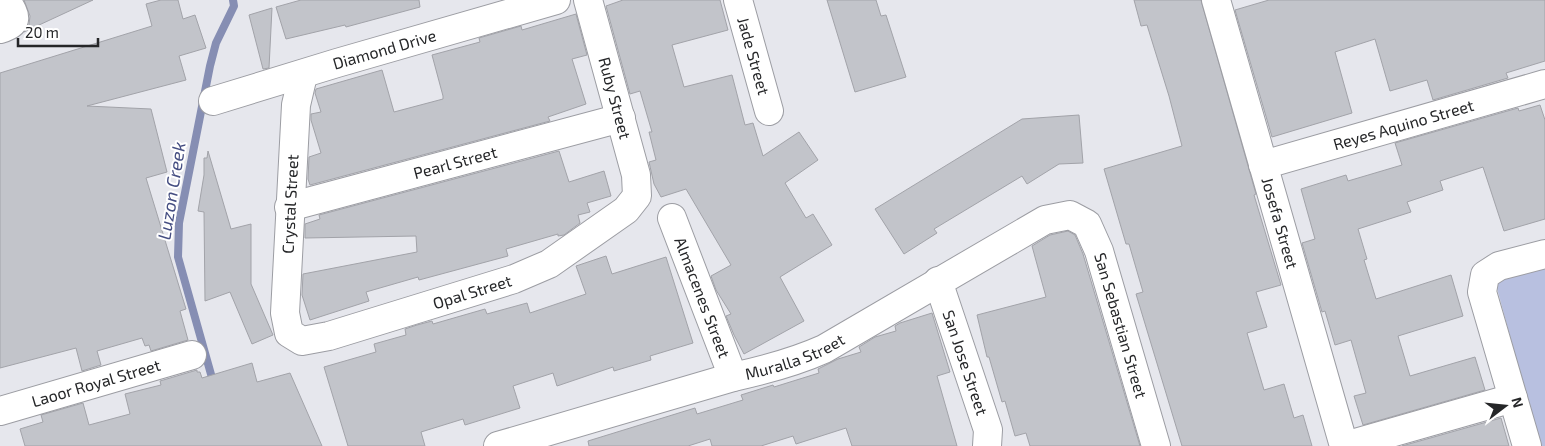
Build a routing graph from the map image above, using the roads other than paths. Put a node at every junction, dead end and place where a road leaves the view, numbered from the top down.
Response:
1 (6, 0) edge
2 (556, 0) edge
3 (588, 0) edge
4 (738, 0) edge
5 (1216, 0) edge
6 (5, 28) edge
7 (303, 75) junction
8 (1545, 84) edge
9 (213, 102) dead end
10 (769, 111) dead end
11 (620, 118) junction
12 (1263, 165) junction
13 (637, 196) joint
14 (290, 207) junction
15 (1070, 215) joint
16 (672, 218) dead end
17 (1545, 254) edge
18 (938, 281) junction
19 (289, 333) joint
20 (192, 355) dead end
21 (733, 377) junction
22 (1513, 398) junction
23 (0, 411) edge
24 (498, 446) edge
25 (987, 446) edge
26 (1156, 446) edge
27 (1344, 446) edge
28 (1527, 446) edge

1 - 6 street
2 - 7 street, Diamond Drive
3 - 11 street, Ruby Street
4 - 10 street, Jade Street
5 - 12 street, Josefa Street
7 - 9 street, Diamond Drive
7 - 14 street, Crystal Street
8 - 12 street, Reyes Aquino Street
11 - 13 street, Ruby Street
11 - 14 street, Pearl Street
12 - 27 street, Josefa Street
13 - 19 street, Opal Street
14 - 19 street, Crystal Street
15 - 18 street, Muralla Street
15 - 26 street, San Sebastian Street
16 - 21 street, Almacenes Street
17 - 22 street
18 - 21 street, Muralla Street
18 - 25 street, San Jose Street
20 - 23 street, Laoor Royal Street
21 - 24 street, Muralla Street
22 - 27 street
22 - 28 street

